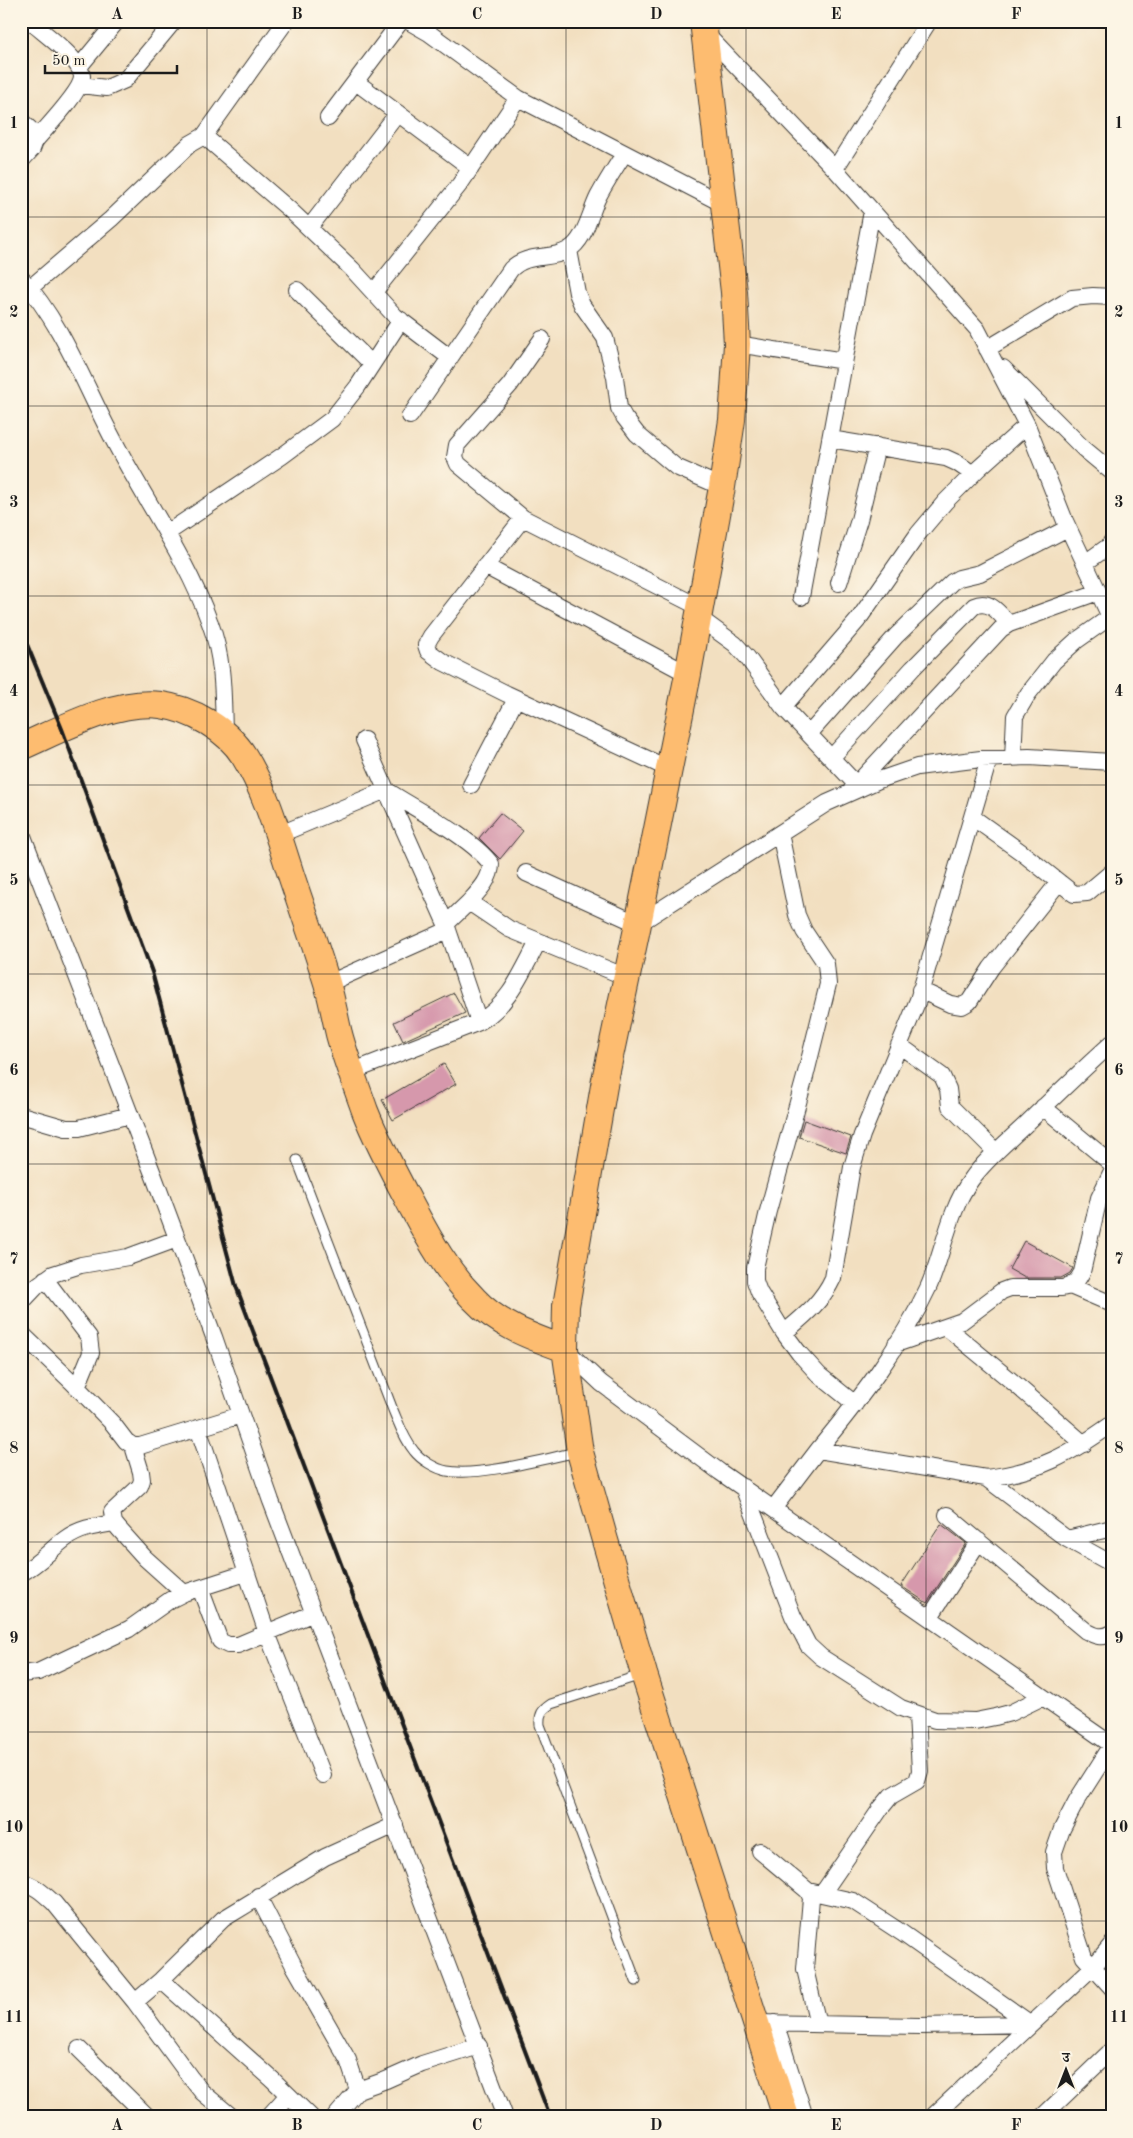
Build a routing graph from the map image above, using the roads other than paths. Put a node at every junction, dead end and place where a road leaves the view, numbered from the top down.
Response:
1 (30, 21) edge
2 (117, 21) edge
3 (174, 21) edge
4 (286, 21) edge
5 (401, 21) edge
6 (408, 21) edge
7 (930, 21) edge
8 (704, 27) edge
9 (79, 67) junction
10 (356, 82) junction
11 (80, 85) junction
12 (518, 98) junction
13 (398, 113) junction
14 (328, 118) dead end
15 (21, 121) edge
16 (204, 136) junction
17 (36, 141) junction
18 (624, 154) junction
19 (21, 161) edge
20 (471, 168) junction
21 (835, 169) junction
22 (725, 205) junction
23 (872, 211) junction
24 (309, 228) junction
25 (569, 250) junction
26 (26, 283) edge
27 (297, 290) dead end
28 (374, 292) junction
29 (1112, 297) edge
30 (401, 320) junction
31 (542, 338) dead end
32 (737, 344) junction
33 (989, 353) junction
34 (449, 357) junction
35 (844, 360) junction
36 (372, 364) junction
37 (410, 416) dead end
38 (1027, 425) junction
39 (830, 439) junction
40 (877, 446) junction
41 (1112, 472) edge
42 (973, 474) junction
43 (722, 487) junction
44 (523, 518) junction
45 (1068, 528) junction
46 (167, 533) junction
47 (1112, 541) edge
48 (1085, 563) junction
49 (485, 566) junction
50 (839, 583) dead end
51 (1098, 592) junction
52 (800, 597) dead end
53 (699, 612) junction
54 (1111, 619) edge
55 (1009, 624) junction
56 (688, 674) junction
57 (516, 699) junction
58 (783, 707) junction
59 (809, 734) junction
60 (224, 735) junction
61 (364, 740) dead end
62 (21, 747) edge
63 (832, 757) junction
64 (1013, 758) junction
65 (989, 759) junction
66 (1112, 762) edge
67 (669, 769) junction
68 (471, 785) dead end
69 (852, 789) junction
70 (386, 790) junction
71 (972, 817) junction
72 (21, 831) edge
73 (780, 832) junction
74 (278, 835) junction
75 (1112, 872) edge
76 (526, 873) dead end
77 (1059, 882) junction
78 (469, 902) junction
79 (638, 924) junction
80 (447, 927) junction
81 (538, 942) junction
82 (626, 977) junction
83 (327, 984) junction
84 (920, 990) junction
85 (479, 1022) junction
86 (1112, 1043) edge
87 (898, 1045) junction
88 (351, 1072) junction
89 (1044, 1107) junction
90 (21, 1115) edge
91 (130, 1115) junction
92 (996, 1152) junction
93 (298, 1160) dead end
94 (1112, 1164) edge
95 (1112, 1171) edge
96 (177, 1238) junction
97 (45, 1279) junction
98 (1070, 1286) junction
99 (21, 1303) edge
100 (1112, 1304) edge
101 (946, 1328) junction
102 (21, 1333) edge
103 (784, 1333) junction
104 (896, 1344) junction
105 (565, 1349) junction
106 (77, 1387) junction
107 (855, 1404) junction
108 (241, 1415) junction
109 (1112, 1424) edge
110 (198, 1428) junction
111 (1084, 1444) junction
112 (133, 1446) junction
113 (818, 1450) junction
114 (580, 1452) junction
115 (986, 1478) junction
116 (743, 1488) junction
117 (773, 1509) junction
118 (947, 1515) dead end
119 (114, 1523) junction
120 (1112, 1528) edge
121 (1067, 1539) junction
122 (979, 1542) junction
123 (1112, 1564) edge
124 (21, 1573) edge
125 (246, 1574) junction
126 (200, 1588) junction
127 (184, 1593) junction
128 (314, 1612) junction
129 (930, 1617) junction
130 (267, 1633) junction
131 (1112, 1633) edge
132 (21, 1674) edge
133 (644, 1674) junction
134 (1043, 1697) junction
135 (916, 1715) junction
136 (1112, 1745) edge
137 (323, 1775) dead end
138 (396, 1825) junction
139 (760, 1851) dead end
140 (21, 1882) edge
141 (815, 1892) junction
142 (258, 1896) junction
143 (1112, 1944) edge
144 (1094, 1966) junction
145 (161, 1980) junction
146 (636, 1981) dead end
147 (1112, 1988) edge
148 (135, 2002) junction
149 (766, 2023) junction
150 (818, 2024) junction
151 (1031, 2024) junction
152 (479, 2046) junction
153 (79, 2049) dead end
154 (1112, 2050) edge
155 (358, 2090) junction
156 (288, 2094) junction
157 (148, 2117) edge
158 (232, 2117) edge
159 (268, 2117) edge
160 (311, 2117) edge
161 (335, 2117) edge
162 (505, 2117) edge
163 (786, 2117) edge
164 (805, 2117) edge
165 (932, 2117) edge
166 (1042, 2117) edge

1 - 9 street
2 - 9 street
3 - 11 street
4 - 16 street
5 - 10 street
6 - 12 street
7 - 21 street
8 - 21 street
8 - 22 main road
9 - 11 street
10 - 13 street
10 - 14 street
11 - 17 street
12 - 18 street
12 - 20 street
13 - 20 street
13 - 24 street
15 - 17 street
16 - 24 street
16 - 26 street
17 - 19 street
18 - 22 street
18 - 25 street
20 - 28 street
21 - 23 street
22 - 32 main road
23 - 33 street
23 - 35 street
24 - 28 street
25 - 34 street
25 - 43 street
26 - 46 street
27 - 36 street
28 - 30 street
29 - 33 street
30 - 34 street
30 - 36 street
31 - 44 street
32 - 35 street
32 - 43 main road
33 - 38 street
33 - 41 street
34 - 37 street
35 - 39 street
36 - 46 street
38 - 42 street
38 - 45 street
39 - 40 street
39 - 52 street
40 - 42 street
40 - 50 street
42 - 58 street
43 - 53 main road
44 - 49 street
44 - 53 street
45 - 48 street
45 - 59 street
46 - 60 street
47 - 48 street
48 - 51 street
49 - 56 street
49 - 57 street
51 - 54 street
51 - 55 street
53 - 56 main road
53 - 58 street
54 - 64 street
55 - 63 street
55 - 69 street
56 - 67 main road
57 - 67 street
57 - 68 street
58 - 59 street
59 - 63 street
60 - 62 main road
60 - 74 main road
61 - 70 street
63 - 69 street
64 - 65 street
64 - 66 street
65 - 69 street
65 - 71 street
67 - 79 main road
69 - 73 street
70 - 74 street
70 - 78 street
70 - 80 street
71 - 77 street
71 - 84 street
72 - 91 street
73 - 79 street
73 - 103 street
74 - 83 main road
75 - 77 street
76 - 79 street
77 - 84 street
78 - 80 street
78 - 81 street
79 - 82 main road
80 - 83 street
80 - 85 street
81 - 82 street
81 - 85 street
82 - 105 main road
83 - 88 main road
84 - 87 street
85 - 88 street
86 - 89 street
87 - 92 street
87 - 103 street
88 - 105 main road
89 - 92 street
89 - 94 street
90 - 91 street
91 - 96 street
92 - 104 street
93 - 114 lane
95 - 98 street
96 - 97 street
96 - 108 street
97 - 99 street
97 - 106 street
98 - 100 street
98 - 101 street
101 - 104 street
101 - 111 street
102 - 106 street
103 - 107 street
104 - 107 street
105 - 114 main road
105 - 116 street
106 - 112 street
107 - 113 street
108 - 110 street
108 - 128 street
109 - 111 street
110 - 112 street
110 - 125 street
111 - 115 street
112 - 119 street
113 - 115 street
113 - 117 street
114 - 133 main road
115 - 121 street
116 - 117 street
116 - 135 street
117 - 129 street
118 - 122 street
119 - 124 street
119 - 127 street
120 - 121 street
121 - 123 street
122 - 129 street
122 - 131 street
125 - 126 street
125 - 130 street
126 - 127 street
126 - 130 street
127 - 132 street
128 - 130 street
128 - 138 street
129 - 134 street
130 - 137 street
133 - 146 lane
133 - 149 main road
134 - 135 street
134 - 136 street
135 - 141 street
136 - 144 street
138 - 142 street
138 - 152 street
139 - 141 street
140 - 148 street
141 - 150 street
141 - 151 street
142 - 145 street
142 - 155 street
143 - 144 street
144 - 147 street
144 - 151 street
145 - 148 street
145 - 156 street
148 - 158 street
149 - 150 street
149 - 163 main road
149 - 164 street
150 - 151 street
151 - 165 street
152 - 155 street
152 - 162 street
153 - 157 street
154 - 166 street
155 - 161 street
156 - 159 street
156 - 160 street

